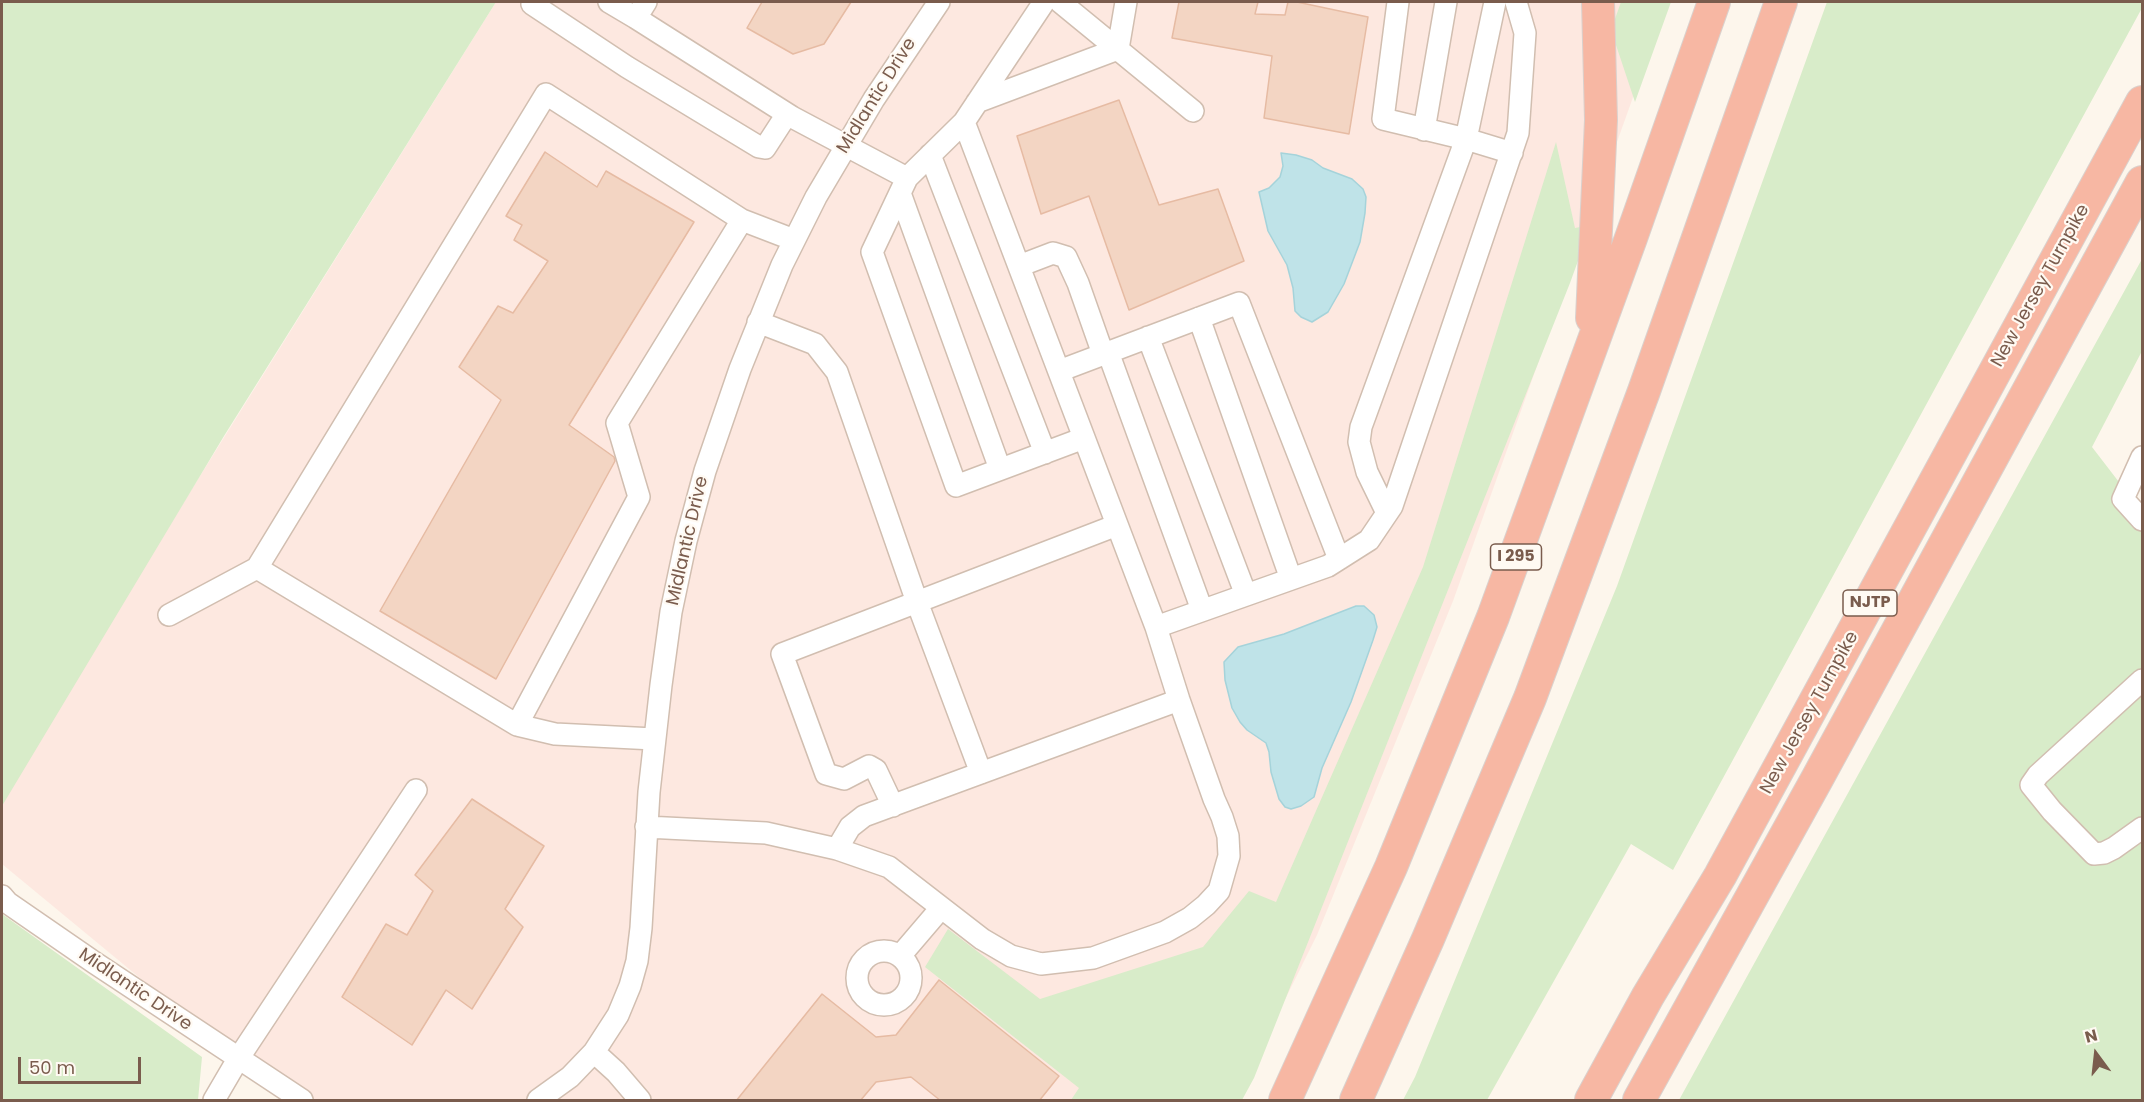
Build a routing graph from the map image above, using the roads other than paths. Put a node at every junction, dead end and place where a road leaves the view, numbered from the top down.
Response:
1 (533, 2) edge
2 (609, 2) edge
3 (939, 2) edge
4 (1044, 2) edge
5 (1060, 2) edge
6 (1126, 2) edge
7 (1398, 2) edge
8 (1446, 2) edge
9 (1495, 2) edge
10 (1515, 2) edge
11 (1598, 2) edge
12 (1714, 2) edge
13 (1781, 2) edge
14 (641, 10) edge
15 (1118, 49) junction
16 (977, 102) junction
17 (2142, 102) edge
18 (1193, 111) dead end
19 (787, 114) junction
20 (964, 122) junction
21 (1424, 130) junction
22 (1466, 139) junction
23 (846, 145) junction
24 (1512, 153) junction
25 (930, 155) junction
26 (2142, 182) edge
27 (903, 186) junction
28 (742, 220) junction
29 (794, 240) junction
30 (1019, 266) junction
31 (1199, 318) junction
32 (758, 322) junction
33 (1148, 337) junction
34 (1591, 351) junction
35 (1106, 353) junction
36 (1059, 371) junction
37 (1084, 438) junction
38 (1045, 453) junction
39 (2142, 457) edge
40 (1000, 469) junction
41 (1387, 513) junction
42 (2142, 520) edge
43 (1117, 525) junction
44 (1339, 559) junction
45 (256, 568) junction
46 (1291, 579) junction
47 (1246, 595) junction
48 (917, 602) junction
49 (1202, 610) junction
50 (169, 615) dead end
51 (1156, 627) junction
52 (2142, 680) edge
53 (1179, 700) junction
54 (517, 725) junction
55 (654, 739) junction
56 (981, 773) junction
57 (416, 790) dead end
58 (893, 806) junction
59 (646, 827) junction
60 (2142, 828) edge
61 (837, 849) junction
62 (2, 896) edge
63 (941, 908) junction
64 (900, 956) dead end
65 (594, 1052) junction
66 (238, 1059) junction
67 (1613, 1061) junction
68 (214, 1101) edge
69 (302, 1101) edge
70 (538, 1101) edge
71 (640, 1101) edge
72 (1286, 1101) edge
73 (1356, 1101) edge
74 (1581, 1101) edge
75 (1591, 1101) edge
76 (1639, 1101) edge

1 - 19 street
2 - 14 street
3 - 23 street, Midlantic Drive
4 - 16 street
5 - 15 street
6 - 15 street
7 - 21 street
8 - 21 street
9 - 22 street
10 - 24 street
11 - 34 highway
12 - 34 highway, I 295
13 - 73 highway
14 - 19 street
15 - 16 street
15 - 18 street
16 - 20 street
17 - 67 highway, New Jersey Turnpike / NJTP
19 - 23 street
20 - 25 street
20 - 30 street
21 - 22 street
22 - 24 street
22 - 41 street
23 - 27 street
23 - 29 street, Midlantic Drive
24 - 41 street
25 - 27 street
25 - 38 street
26 - 76 highway, New Jersey Turnpike / NJTP
27 - 40 street
27 - 40 street
28 - 29 street
28 - 45 street
28 - 54 street
29 - 32 street, Midlantic Drive
30 - 35 street
30 - 36 street
31 - 33 street
31 - 44 street
31 - 46 street
32 - 48 street
32 - 55 street, Midlantic Drive
33 - 35 street
33 - 47 street
34 - 72 highway, I 295
35 - 36 street
35 - 49 street
36 - 37 street
37 - 38 street
37 - 43 street
38 - 40 street
39 - 42 street
41 - 44 street
43 - 48 street
43 - 51 street
44 - 46 street
45 - 50 street
45 - 54 street
46 - 47 street
47 - 49 street
48 - 56 street
48 - 58 street
49 - 51 street
51 - 53 street
52 - 60 street
53 - 56 street
53 - 63 street
54 - 55 street
55 - 59 street, Midlantic Drive
56 - 58 street
57 - 66 street
58 - 61 street
59 - 61 street
59 - 65 street, Midlantic Drive
61 - 63 street
62 - 66 street, Midlantic Drive
63 - 64 street
65 - 70 street, Midlantic Drive
65 - 71 street
66 - 68 street
66 - 69 street, Midlantic Drive
67 - 74 street
67 - 75 highway, New Jersey Turnpike / NJTP

